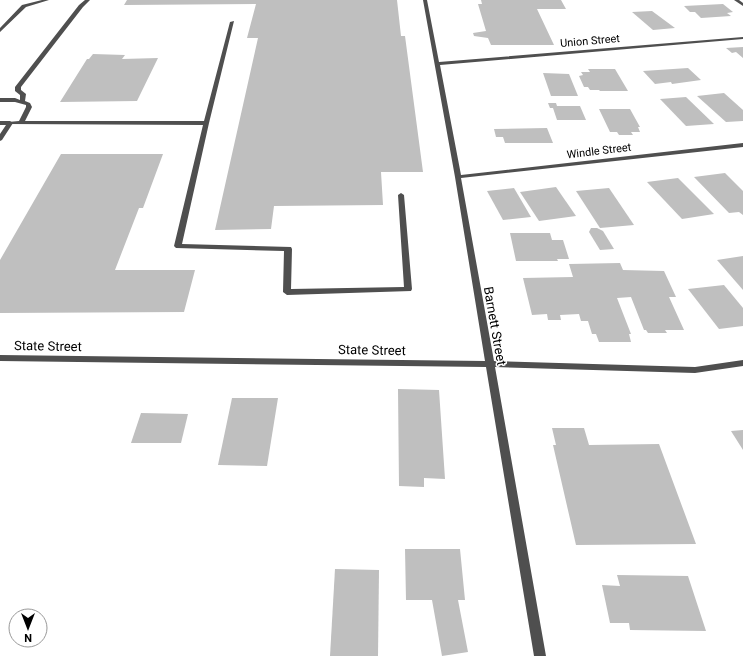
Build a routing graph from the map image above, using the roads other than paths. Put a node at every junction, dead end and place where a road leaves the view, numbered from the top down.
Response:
1 (47, 0) edge
2 (88, 0) edge
3 (425, 0) edge
4 (736, 0) edge
5 (743, 5) edge
6 (232, 22) dead end
7 (0, 31) edge
8 (743, 38) edge
9 (438, 64) junction
10 (0, 100) edge
11 (23, 101) junction
12 (0, 123) edge
13 (10, 123) junction
14 (21, 123) junction
15 (206, 123) junction
16 (0, 138) edge
17 (743, 145) edge
18 (458, 177) junction
19 (401, 196) dead end
20 (0, 358) edge
21 (743, 363) edge
22 (490, 364) junction
23 (540, 656) edge

1 - 7 street
2 - 11 street
3 - 9 street, Barnett Street
4 - 5 street
6 - 15 street
8 - 9 street, Union Street
9 - 18 street, Barnett Street
10 - 11 street
11 - 14 street
12 - 13 street
13 - 14 street
13 - 16 street
14 - 15 street
15 - 19 street
17 - 18 street, Windle Street
18 - 22 street, Barnett Street
20 - 22 street, State Street
21 - 22 street, State Street
22 - 23 street, Barnett Street

